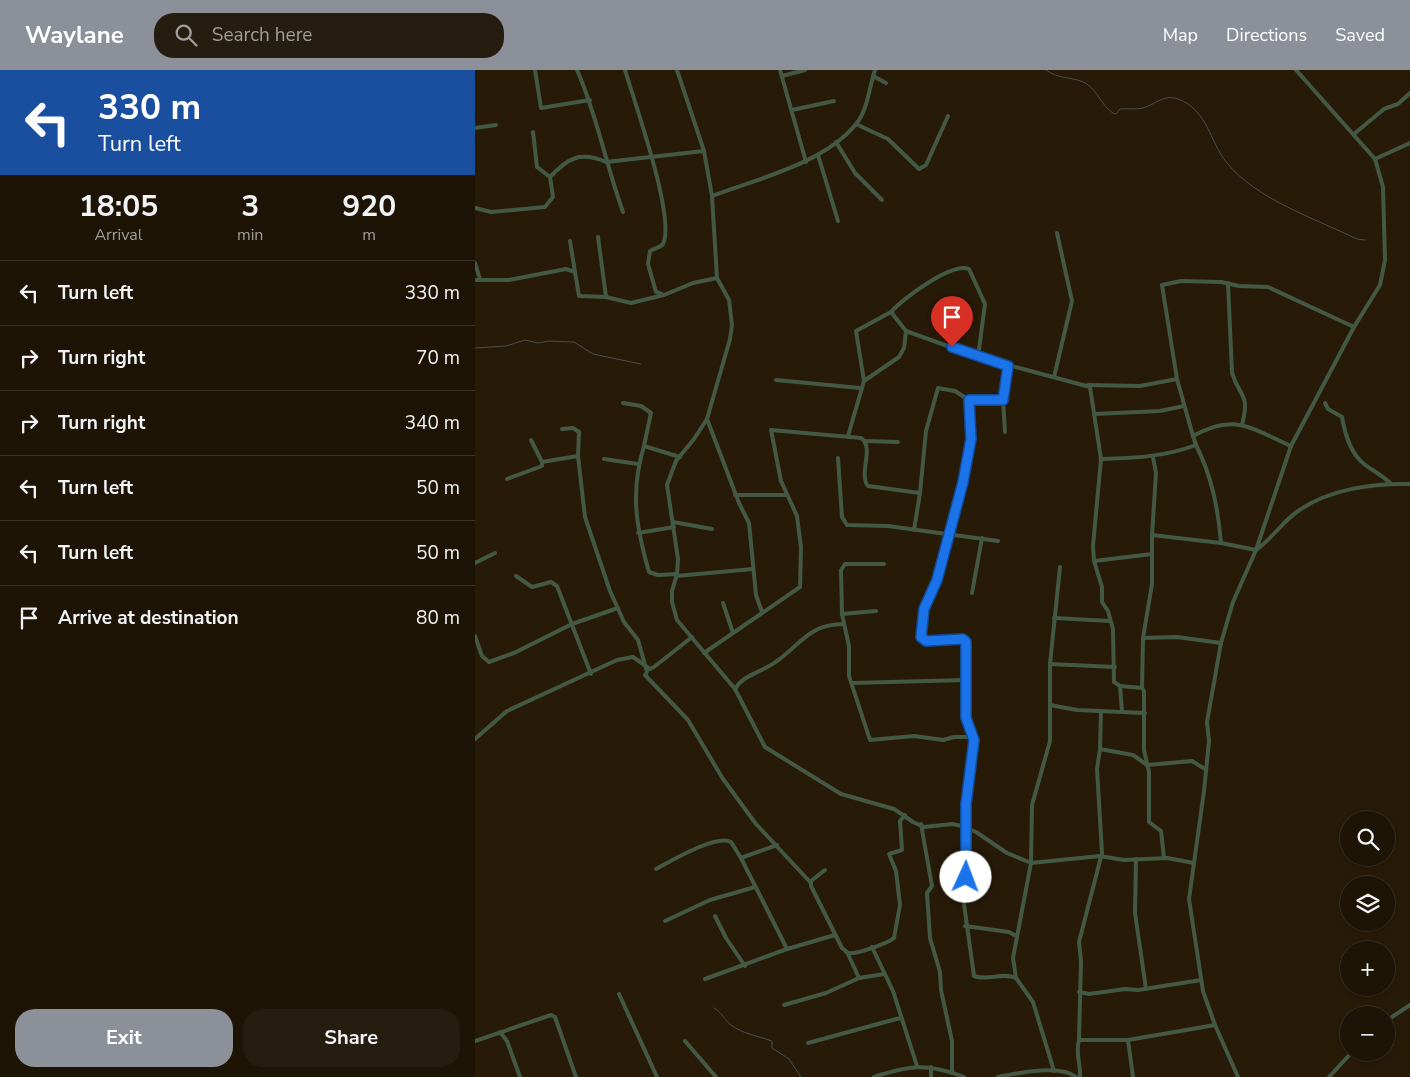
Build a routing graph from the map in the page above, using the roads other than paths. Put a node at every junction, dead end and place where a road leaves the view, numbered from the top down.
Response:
1 (535, 70) edge
2 (577, 70) edge
3 (625, 70) edge
4 (677, 70) edge
5 (780, 70) edge
6 (805, 70) edge
7 (875, 70) edge
8 (1296, 70) edge
9 (782, 76) junction
10 (873, 76) junction
11 (886, 83) dead end
12 (1410, 93) edge
13 (590, 100) junction
14 (834, 100) dead end
15 (792, 110) junction
16 (947, 116) dead end
17 (856, 124) junction
18 (495, 125) dead end
19 (475, 128) edge
20 (533, 132) dead end
21 (1354, 134) junction
22 (836, 142) junction
23 (1410, 143) edge
24 (704, 151) junction
25 (651, 155) junction
26 (818, 155) junction
27 (1375, 159) junction
28 (606, 162) junction
29 (806, 162) junction
30 (550, 178) junction
31 (712, 196) junction
32 (882, 200) dead end
33 (475, 208) edge
34 (623, 212) dead end
35 (838, 221) dead end
36 (1057, 232) dead end
37 (598, 237) dead end
38 (570, 242) dead end
39 (475, 263) edge
40 (575, 272) junction
41 (717, 278) junction
42 (481, 279) junction
43 (475, 280) edge
44 (1228, 284) junction
45 (665, 295) junction
46 (606, 297) junction
47 (891, 312) junction
48 (1354, 327) junction
49 (906, 332) junction
50 (978, 357) junction
51 (1008, 366) junction
52 (1054, 377) junction
53 (1177, 379) junction
54 (776, 380) dead end
55 (864, 381) junction
56 (1089, 385) junction
57 (860, 388) junction
58 (969, 400) junction
59 (1003, 400) junction
60 (623, 403) dead end
61 (1325, 403) dead end
62 (1184, 406) junction
63 (1095, 414) junction
64 (707, 419) junction
65 (1242, 424) junction
66 (562, 429) dead end
67 (1005, 432) dead end
68 (848, 436) junction
69 (1193, 436) junction
70 (531, 440) dead end
71 (865, 441) junction
72 (898, 442) dead end
73 (1196, 445) junction
74 (644, 446) junction
75 (1291, 446) junction
76 (578, 456) junction
77 (680, 457) junction
78 (1153, 457) junction
79 (838, 458) dead end
80 (604, 459) dead end
81 (1101, 459) junction
82 (542, 462) junction
83 (638, 464) junction
84 (507, 479) dead end
85 (1390, 483) junction
86 (1410, 484) edge
87 (920, 493) junction
88 (735, 495) junction
89 (787, 495) junction
90 (673, 525) junction
91 (712, 529) dead end
92 (914, 530) junction
93 (638, 533) junction
94 (1152, 535) junction
95 (950, 536) junction
96 (982, 538) junction
97 (999, 541) dead end
98 (1221, 543) junction
99 (1256, 550) junction
100 (495, 553) dead end
101 (1152, 554) junction
102 (1094, 561) junction
103 (475, 563) edge
104 (884, 564) dead end
105 (1060, 567) dead end
106 (753, 569) junction
107 (677, 575) junction
108 (516, 576) dead end
109 (971, 593) dead end
110 (723, 604) dead end
111 (617, 608) junction
112 (876, 610) dead end
113 (763, 612) junction
114 (841, 614) junction
115 (1053, 618) junction
116 (1109, 621) junction
117 (572, 624) junction
118 (844, 624) junction
119 (733, 633) junction
120 (475, 636) edge
121 (692, 637) junction
122 (1143, 638) junction
123 (1221, 643) junction
124 (704, 653) junction
125 (1050, 664) junction
126 (644, 665) junction
127 (1115, 667) junction
128 (648, 671) junction
129 (591, 674) junction
130 (966, 680) junction
131 (852, 683) junction
132 (1120, 686) junction
133 (1142, 688) junction
134 (735, 689) junction
135 (1050, 705) junction
136 (1122, 710) junction
137 (1101, 711) junction
138 (1145, 713) junction
139 (973, 737) junction
140 (475, 739) edge
141 (1099, 749) junction
142 (1147, 765) junction
143 (1205, 769) junction
144 (905, 815) junction
145 (921, 824) junction
146 (966, 828) junction
147 (777, 845) junction
148 (1101, 856) junction
149 (741, 858) junction
150 (1164, 858) junction
151 (1136, 859) junction
152 (1031, 863) junction
153 (1194, 863) junction
154 (656, 870) dead end
155 (825, 870) dead end
156 (811, 883) junction
157 (755, 886) junction
158 (715, 916) dead end
159 (665, 921) dead end
160 (965, 926) junction
161 (835, 935) junction
162 (1016, 936) junction
163 (872, 947) junction
164 (787, 949) junction
165 (847, 952) junction
166 (745, 966) junction
167 (885, 974) junction
168 (859, 978) junction
169 (1016, 978) junction
170 (705, 979) dead end
171 (1201, 980) junction
172 (1146, 988) junction
173 (1079, 992) junction
174 (619, 994) dead end
175 (784, 1005) dead end
176 (1410, 1005) edge
177 (1395, 1015) edge
178 (901, 1018) junction
179 (1215, 1025) junction
180 (501, 1032) junction
181 (1079, 1040) junction
182 (1128, 1040) junction
183 (475, 1041) edge
184 (685, 1041) dead end
185 (808, 1043) dead end
186 (1344, 1061) edge
187 (917, 1066) junction
188 (931, 1067) junction
189 (1054, 1071) junction
190 (952, 1072) junction
191 (520, 1077) edge
192 (576, 1077) edge
193 (657, 1077) edge
194 (716, 1077) edge
195 (874, 1077) edge
196 (931, 1077) edge
197 (964, 1077) edge
198 (998, 1077) edge
199 (1078, 1077) edge
200 (1133, 1077) edge
201 (1238, 1077) edge
202 (1329, 1077) edge

1 - 13 street
2 - 13 street
3 - 25 street
4 - 24 street
5 - 9 street
6 - 9 street
7 - 10 street
8 - 21 street
9 - 15 street
10 - 11 street
10 - 17 street
12 - 21 street
13 - 28 street
14 - 15 street
15 - 29 street
16 - 17 street
17 - 22 street
18 - 19 street
20 - 30 street
21 - 27 street
22 - 26 street
22 - 32 street
23 - 27 street
24 - 25 street
24 - 31 street
25 - 28 street
25 - 45 street
26 - 29 street
26 - 35 street
27 - 48 street
28 - 30 street
28 - 34 street
29 - 31 street
30 - 33 street
31 - 41 street
36 - 52 street
37 - 46 street
38 - 40 street
39 - 42 street
40 - 42 street
40 - 46 street
41 - 45 street
41 - 64 street
42 - 43 street
44 - 48 street
44 - 53 street
44 - 65 street
45 - 46 street
47 - 49 street
47 - 50 street
47 - 55 street
48 - 75 street
49 - 50 street
49 - 55 street
50 - 51 street
51 - 52 street
51 - 59 street
52 - 56 street
53 - 56 street
53 - 62 street
54 - 57 street
55 - 57 street
56 - 63 street
57 - 68 street
58 - 59 street
58 - 87 street
58 - 95 street
59 - 67 street
60 - 74 street
61 - 85 street
62 - 63 street
62 - 69 street
63 - 81 street
64 - 77 street
64 - 88 street
65 - 69 street
65 - 75 street
66 - 76 street
68 - 71 street
68 - 89 street
69 - 73 street
70 - 82 street
71 - 72 street
71 - 87 street
73 - 78 street
73 - 98 street
74 - 77 street
74 - 83 street
75 - 99 street
76 - 82 street
76 - 111 street
77 - 90 street
78 - 81 street
78 - 94 street
79 - 92 street
80 - 83 street
81 - 102 street
82 - 84 street
83 - 93 street
85 - 86 street
85 - 99 street
87 - 92 street
88 - 89 street
88 - 106 street
89 - 113 street
90 - 91 street
90 - 93 street
90 - 107 street
92 - 95 street
93 - 107 street
94 - 98 street
94 - 101 street
95 - 96 street
95 - 130 street
96 - 97 street
96 - 109 street
98 - 99 street
99 - 123 street
100 - 103 street
101 - 102 street
101 - 122 street
102 - 116 street
104 - 114 street
105 - 115 street
106 - 107 street
106 - 113 street
107 - 121 street
108 - 117 street
110 - 119 street
111 - 117 street
111 - 126 street
112 - 114 street
113 - 119 street
114 - 118 street
115 - 116 street
115 - 125 street
116 - 127 street
117 - 120 street
117 - 129 street
118 - 131 street
118 - 134 street
119 - 124 street
121 - 124 street
121 - 128 street
122 - 123 street
122 - 133 street
123 - 143 street
124 - 134 street
125 - 127 street
125 - 135 street
126 - 128 street
126 - 129 street
127 - 132 street
128 - 147 street
129 - 140 street
130 - 131 street
130 - 139 street
131 - 139 street
132 - 133 street
132 - 136 street
133 - 138 street
134 - 144 street
135 - 137 street
135 - 152 street
136 - 137 street
136 - 138 street
137 - 141 street
138 - 142 street
139 - 146 street
141 - 142 street
141 - 148 street
142 - 143 street
142 - 150 street
143 - 153 street
144 - 145 street
144 - 163 street
145 - 146 street
145 - 190 street
146 - 152 street
146 - 160 street
147 - 149 street
147 - 156 street
148 - 151 street
148 - 152 street
148 - 173 street
149 - 154 street
149 - 157 street
150 - 151 street
150 - 153 street
151 - 172 street
152 - 162 street
153 - 171 street
155 - 156 street
156 - 161 street
157 - 159 street
157 - 164 street
158 - 166 street
160 - 162 street
160 - 169 street
161 - 164 street
161 - 165 street
162 - 169 street
163 - 165 street
163 - 167 street
164 - 166 street
165 - 168 street
166 - 170 street
167 - 168 street
167 - 178 street
168 - 175 street
169 - 189 street
171 - 172 street
171 - 179 street
172 - 173 street
173 - 181 street
174 - 193 street
176 - 177 street
178 - 185 street
178 - 187 street
179 - 182 street
179 - 201 street
180 - 183 street
180 - 191 street
180 - 192 street
181 - 182 street
181 - 199 street
182 - 200 street
184 - 194 street
186 - 202 street
187 - 188 street
187 - 195 street
188 - 190 street
188 - 196 street
189 - 198 street
189 - 199 street
190 - 197 street

